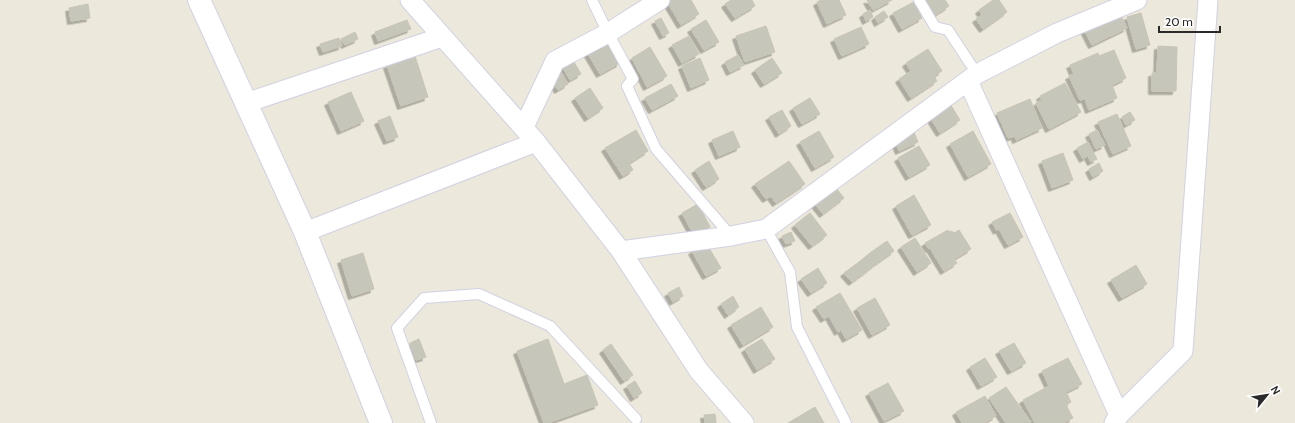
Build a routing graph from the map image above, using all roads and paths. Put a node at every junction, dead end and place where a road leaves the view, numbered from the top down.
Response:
1 (199, 0) edge
2 (410, 0) edge
3 (592, 0) edge
4 (660, 0) edge
5 (919, 0) edge
6 (1137, 0) edge
7 (1208, 0) edge
8 (608, 33) junction
9 (442, 37) junction
10 (972, 77) junction
11 (246, 103) junction
12 (524, 127) junction
13 (536, 142) junction
14 (766, 229) junction
15 (305, 232) junction
16 (731, 236) junction
17 (621, 251) junction
18 (636, 419) dead end
19 (1116, 419) edge
20 (381, 423) edge
21 (431, 423) edge
22 (744, 423) edge
23 (846, 423) edge

1 - 11 street
2 - 9 street
3 - 8 lane
4 - 8 street
5 - 10 lane
6 - 10 street
7 - 19 street
8 - 12 street
8 - 16 lane
9 - 11 street
9 - 12 street
10 - 14 street
10 - 19 street
11 - 15 street
12 - 13 street
13 - 15 street
13 - 17 street
14 - 16 street
14 - 23 lane
15 - 20 street
16 - 17 street
17 - 22 street
18 - 21 lane

